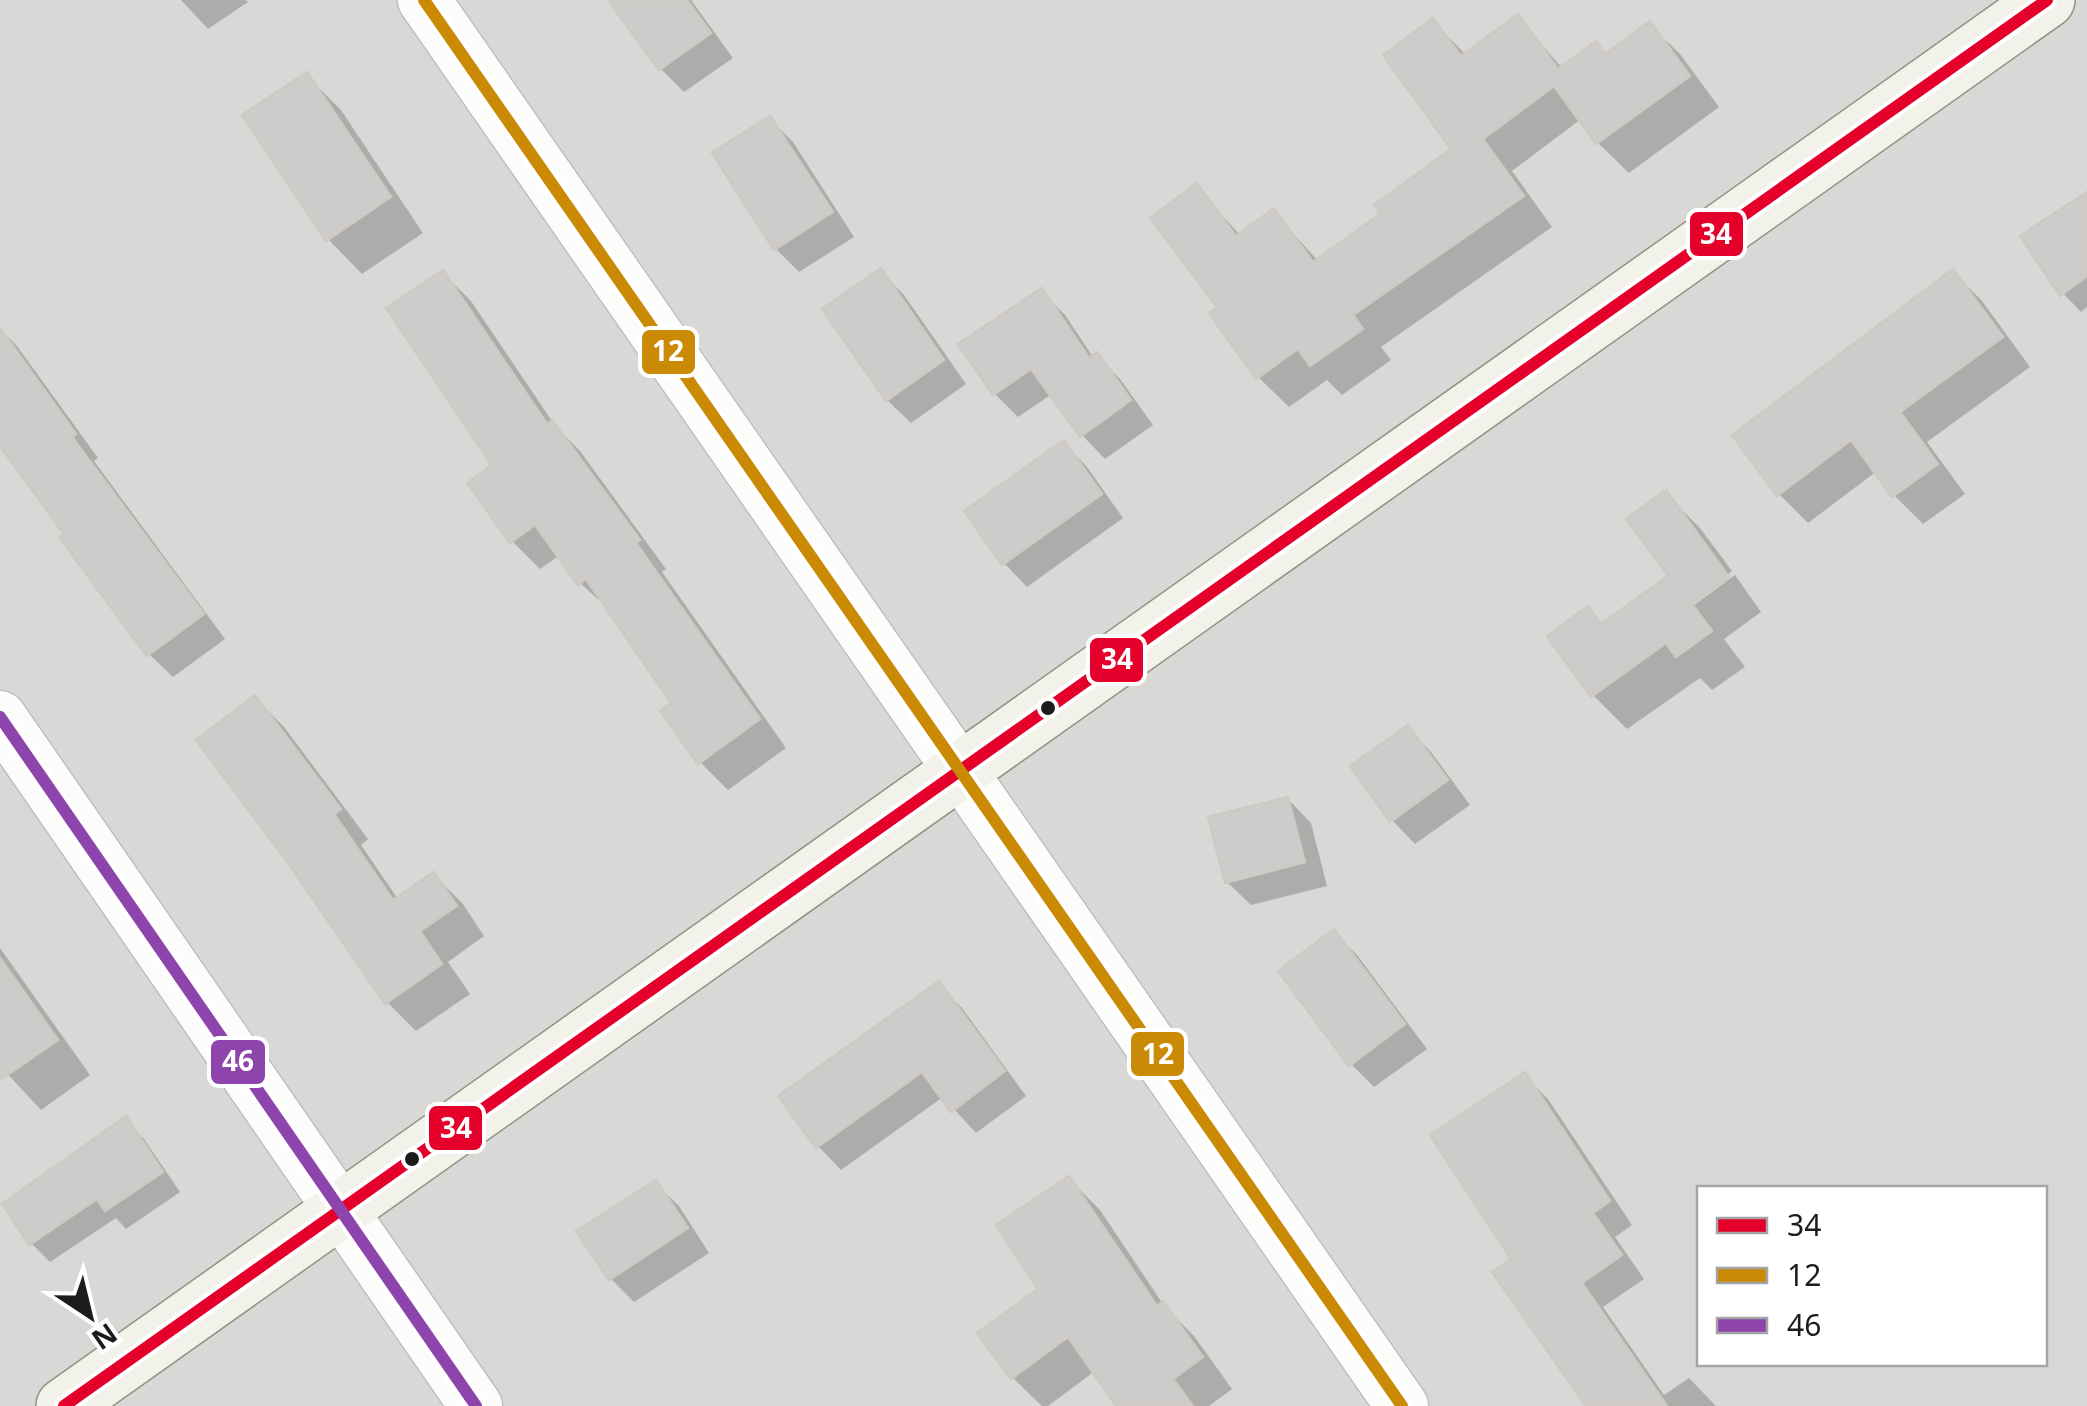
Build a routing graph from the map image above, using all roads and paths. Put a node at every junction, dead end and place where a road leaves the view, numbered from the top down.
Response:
1 (424, 0) edge
2 (2047, 0) edge
3 (0, 718) edge
4 (960, 771) junction
5 (339, 1210) junction
6 (64, 1406) edge
7 (476, 1406) edge
8 (1402, 1406) edge

1 - 4 street
2 - 4 street
3 - 5 street
4 - 5 street
4 - 8 street
5 - 6 street
5 - 7 street

